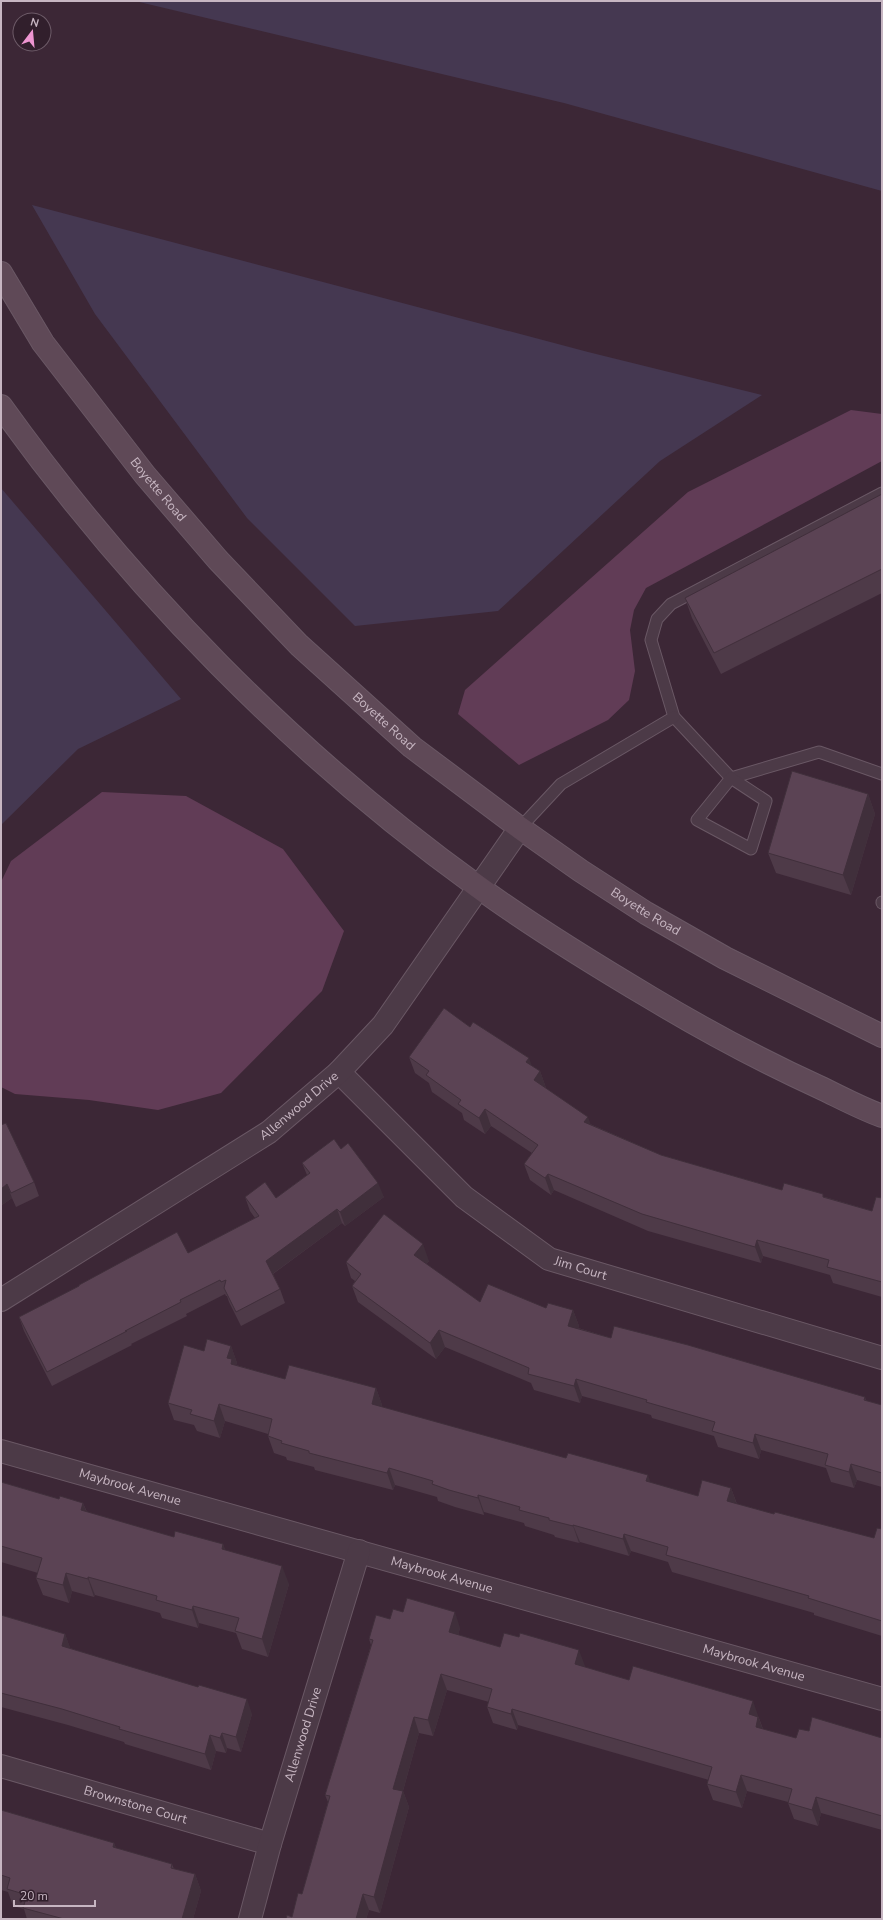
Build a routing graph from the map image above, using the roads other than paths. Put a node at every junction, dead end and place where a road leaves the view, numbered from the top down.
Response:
1 (1, 273) edge
2 (1, 406) edge
3 (882, 493) edge
4 (674, 717) junction
5 (882, 774) edge
6 (731, 778) junction
7 (520, 828) junction
8 (478, 887) junction
9 (882, 1036) edge
10 (339, 1072) junction
11 (882, 1116) edge
12 (1, 1300) edge
13 (882, 1358) edge
14 (1, 1450) edge
15 (359, 1551) junction
16 (882, 1699) edge
17 (1, 1766) edge
18 (270, 1844) junction
19 (250, 1919) edge

1 - 7 main road, Boyette Road
2 - 8 main road
3 - 4 lane
4 - 6 lane
4 - 7 lane
5 - 6 lane
6 - 6 lane
7 - 8 street, Allenwood Drive
7 - 9 main road, Boyette Road
8 - 10 street, Allenwood Drive
8 - 11 main road
10 - 12 street, Allenwood Drive
10 - 13 street, Jim Court
14 - 15 street, Maybrook Avenue
15 - 16 street, Maybrook Avenue
15 - 18 street, Allenwood Drive
17 - 18 street, Brownstone Court
18 - 19 street, Allenwood Drive

